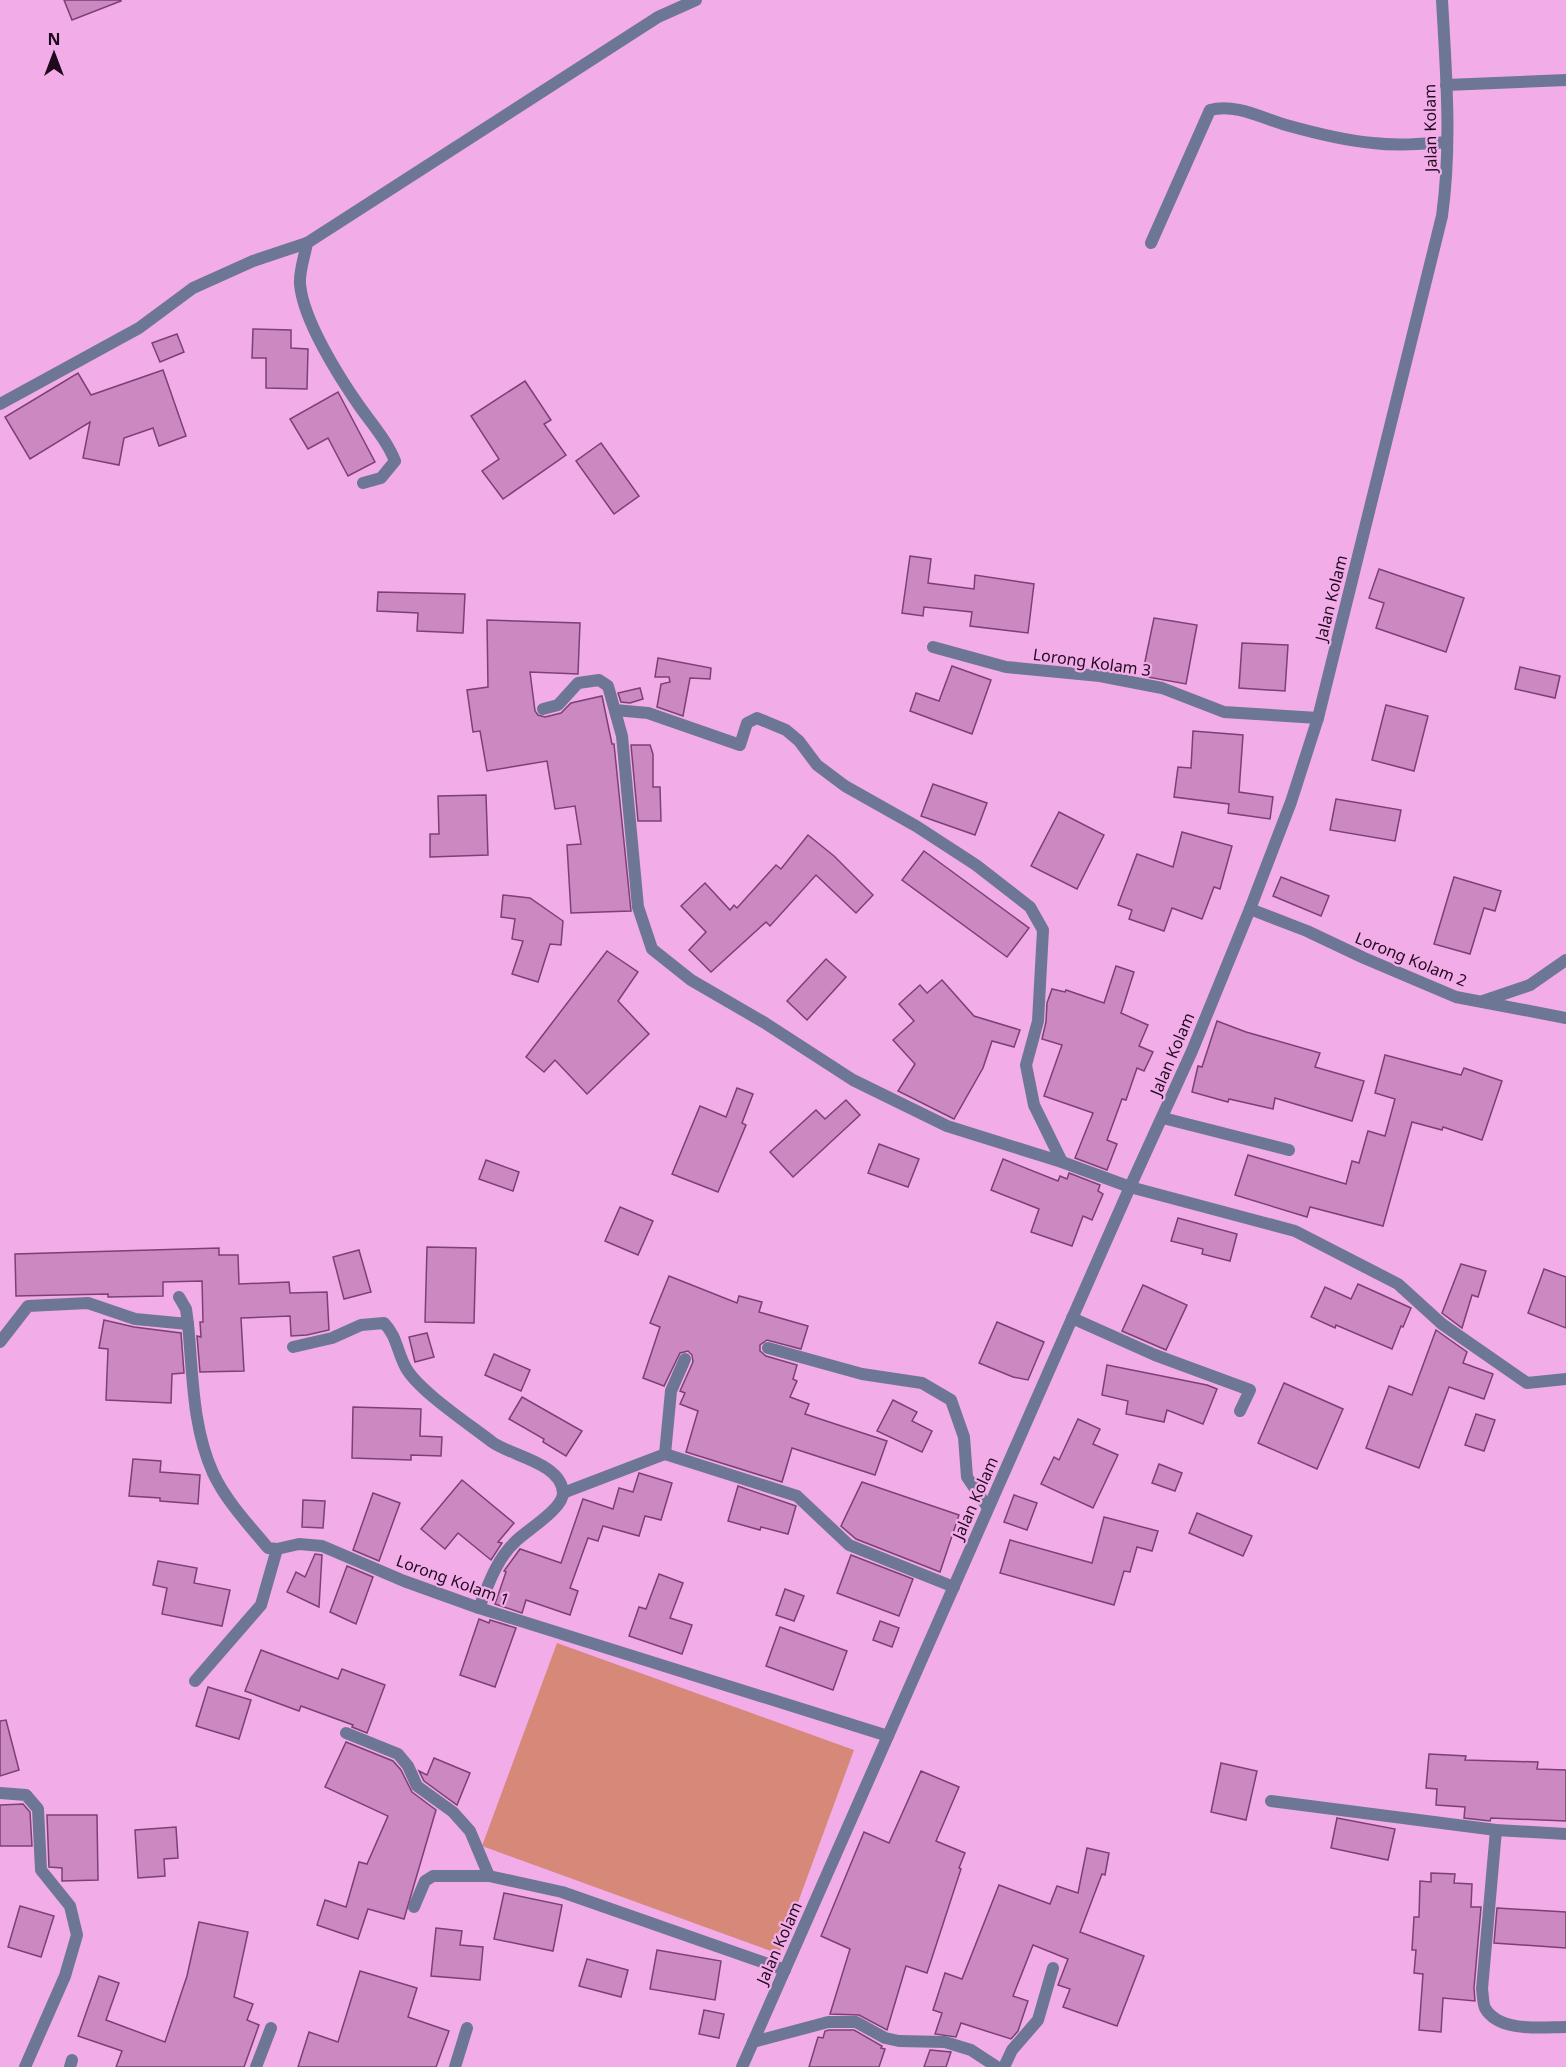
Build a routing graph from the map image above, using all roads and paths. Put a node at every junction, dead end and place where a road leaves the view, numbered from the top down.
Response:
1 (696, 0) edge
2 (1442, 0) edge
3 (1566, 80) edge
4 (1446, 86) junction
5 (1447, 142) junction
6 (307, 243) junction
7 (1151, 243) dead end
8 (0, 404) edge
9 (363, 483) dead end
10 (933, 646) dead end
11 (543, 709) dead end
12 (615, 710) junction
13 (1318, 718) junction
14 (1250, 909) junction
15 (1566, 960) edge
16 (1479, 1002) junction
17 (1566, 1018) edge
18 (1163, 1118) junction
19 (1289, 1150) dead end
20 (1062, 1162) junction
21 (1130, 1187) junction
22 (179, 1298) dead end
23 (1072, 1318) junction
24 (188, 1324) junction
25 (0, 1342) edge
26 (293, 1347) dead end
27 (768, 1348) dead end
28 (685, 1359) dead end
29 (1566, 1379) edge
30 (1240, 1411) dead end
31 (665, 1454) junction
32 (563, 1493) junction
33 (988, 1508) junction
34 (277, 1549) junction
35 (954, 1587) junction
36 (479, 1608) junction
37 (195, 1680) dead end
38 (346, 1733) dead end
39 (888, 1736) junction
40 (0, 1793) edge
41 (1271, 1801) dead end
42 (1496, 1830) junction
43 (1566, 1834) edge
44 (489, 1876) junction
45 (414, 1907) dead end
46 (1053, 1968) dead end
47 (785, 1970) junction
48 (1566, 2027) edge
49 (271, 2028) dead end
50 (467, 2028) dead end
51 (753, 2042) junction
52 (25, 2067) edge
53 (256, 2067) edge
54 (455, 2067) edge
55 (742, 2067) edge
56 (997, 2067) edge
57 (1004, 2067) edge

1 - 6 street
2 - 4 street, Jalan Kolam
3 - 4 street
4 - 5 street, Jalan Kolam
5 - 7 street
5 - 13 street, Jalan Kolam
6 - 8 street
6 - 9 street
10 - 13 street, Lorong Kolam 3
11 - 12 street
12 - 20 street
12 - 20 street
13 - 14 street, Jalan Kolam
14 - 16 street, Lorong Kolam 2
14 - 18 street, Jalan Kolam
15 - 16 street
16 - 17 street, Lorong Kolam 2
18 - 19 street
18 - 21 street, Jalan Kolam
20 - 21 street
21 - 23 street, Jalan Kolam
21 - 29 street
22 - 24 street
23 - 30 street
23 - 33 street, Jalan Kolam
24 - 25 street
24 - 34 street
26 - 32 street
27 - 33 street
28 - 31 street
31 - 32 street
31 - 35 street
32 - 36 street
33 - 35 street, Jalan Kolam
34 - 36 street, Lorong Kolam 1
34 - 37 street
35 - 39 street, Jalan Kolam
36 - 39 street, Lorong Kolam 1
38 - 44 street
39 - 47 street, Jalan Kolam
40 - 52 street
41 - 42 street
42 - 43 street
42 - 48 street
44 - 45 street
44 - 47 street
46 - 57 street
47 - 51 street, Jalan Kolam
49 - 53 street
50 - 54 street
51 - 55 street, Jalan Kolam
51 - 56 street

